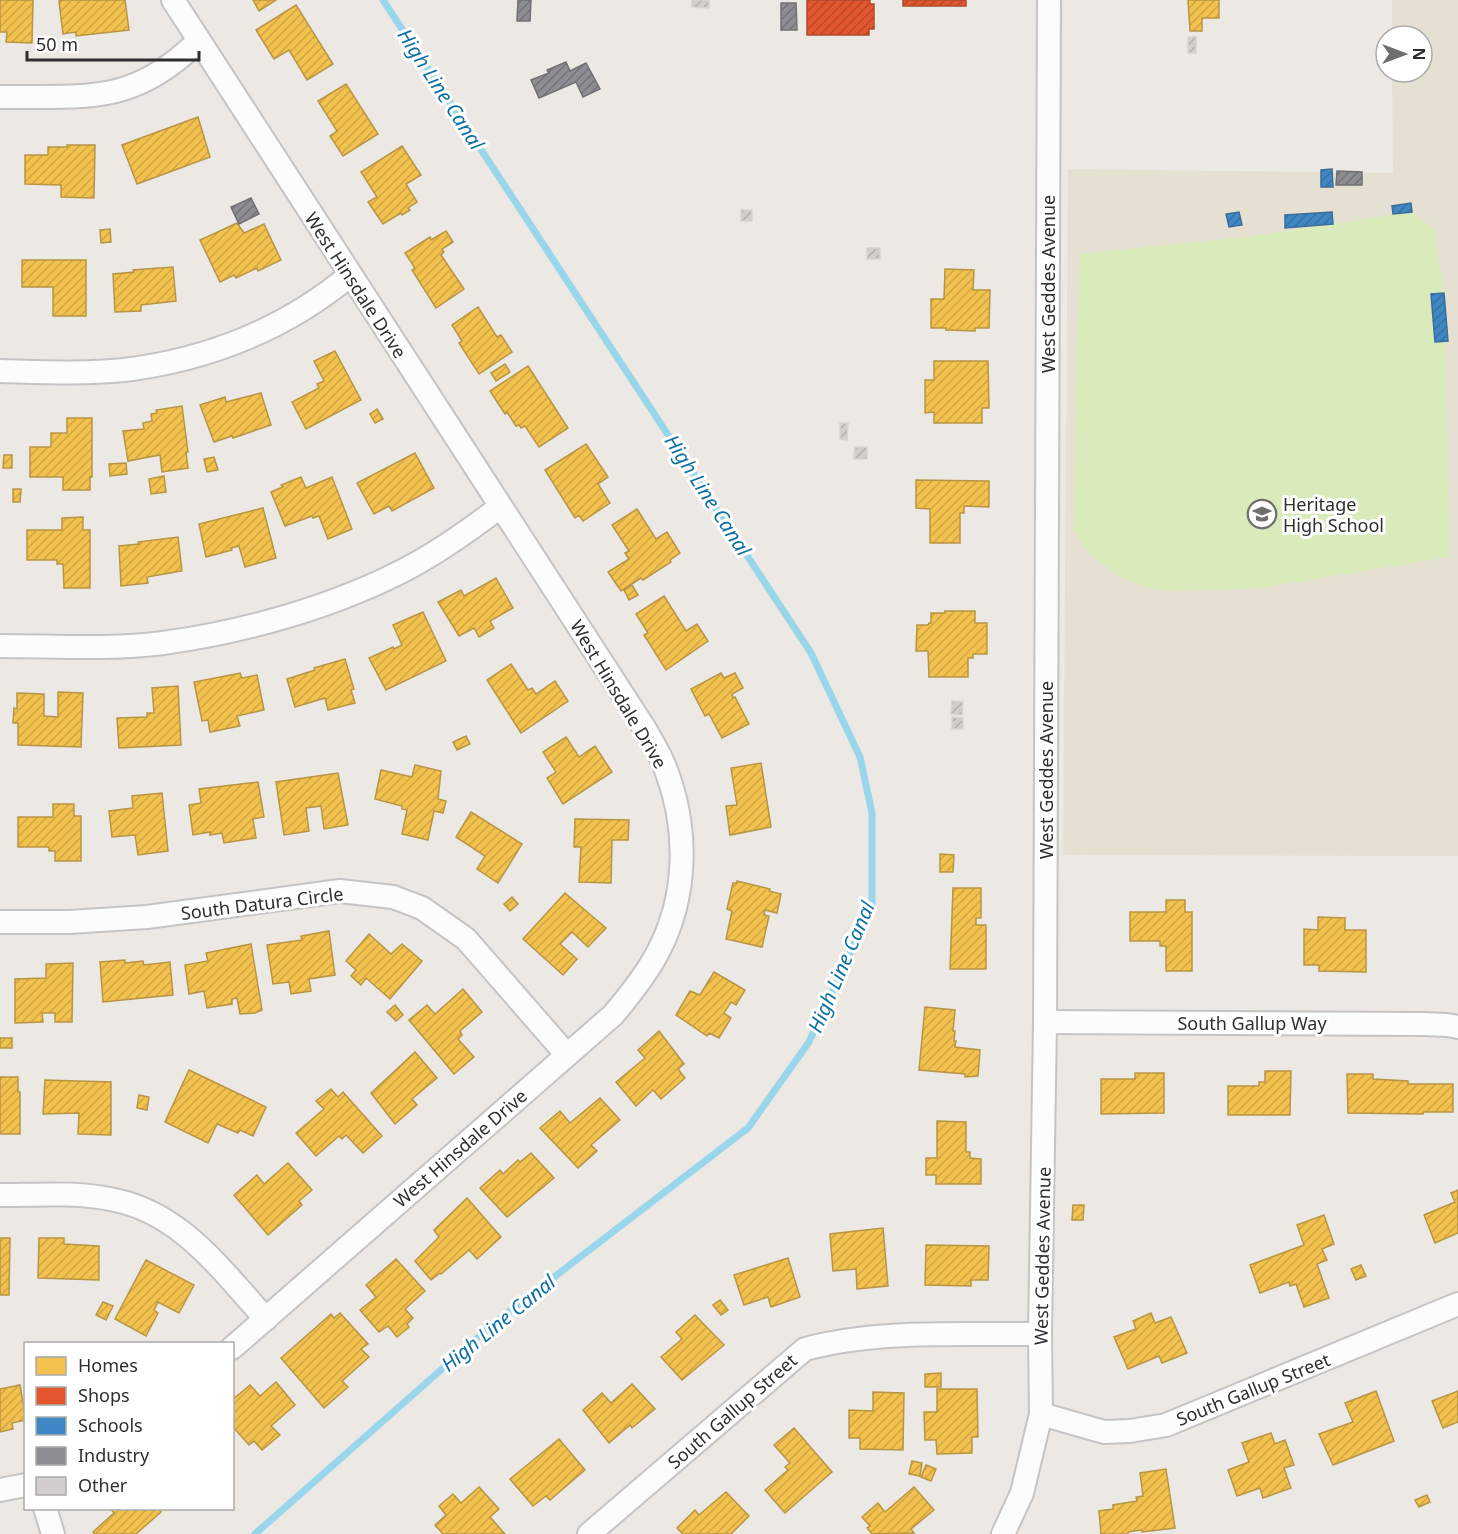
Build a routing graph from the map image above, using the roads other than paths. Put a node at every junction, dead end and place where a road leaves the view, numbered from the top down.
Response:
1 (173, 0) edge
2 (1049, 0) edge
3 (198, 41) junction
4 (0, 97) edge
5 (350, 275) junction
6 (0, 371) edge
7 (500, 507) junction
8 (0, 646) edge
9 (0, 922) edge
10 (1045, 1022) junction
11 (1458, 1027) edge
12 (567, 1055) junction
13 (0, 1195) edge
14 (1458, 1304) edge
15 (266, 1319) junction
16 (1040, 1334) junction
17 (234, 1346) edge
18 (1041, 1414) junction
19 (24, 1485) edge
20 (0, 1490) edge
21 (45, 1510) edge
22 (53, 1534) edge
23 (589, 1534) edge
24 (1003, 1534) edge

1 - 3 street, West Hinsdale Drive
2 - 10 street, West Geddes Avenue
3 - 4 street
3 - 5 street, West Hinsdale Drive
5 - 6 street
5 - 7 street, West Hinsdale Drive
7 - 8 street
7 - 12 street, West Hinsdale Drive
9 - 12 street, South Datura Circle
10 - 11 street, South Gallup Way
10 - 16 street, West Geddes Avenue
12 - 15 street, West Hinsdale Drive
13 - 15 street
14 - 18 street, South Gallup Street
15 - 17 street, West Hinsdale Drive
16 - 18 street, West Geddes Avenue
16 - 23 street, South Gallup Street
18 - 24 street, West Geddes Avenue
19 - 20 street
21 - 22 street

